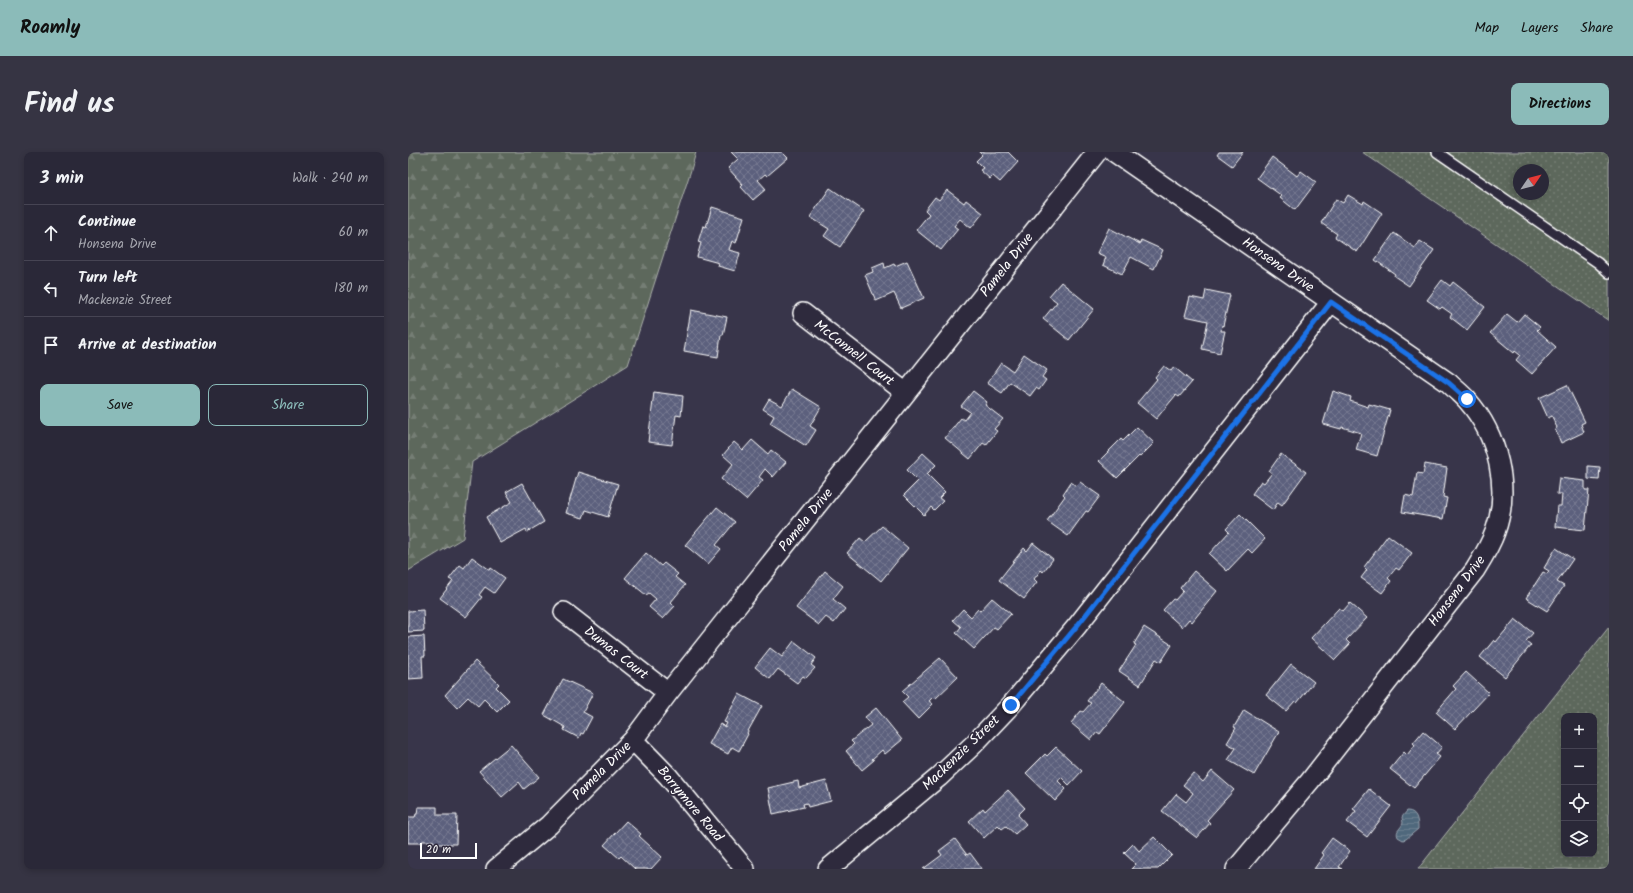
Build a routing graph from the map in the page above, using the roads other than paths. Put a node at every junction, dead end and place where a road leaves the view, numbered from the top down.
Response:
1 (1097, 152) edge
2 (1114, 152) edge
3 (1437, 152) edge
4 (1609, 273) edge
5 (1331, 302) junction
6 (803, 313) dead end
7 (906, 393) junction
8 (564, 612) dead end
9 (668, 693) junction
10 (633, 740) junction
11 (496, 869) edge
12 (745, 869) edge
13 (828, 869) edge
14 (1236, 869) edge

1 - 7 street, Pamela Drive
2 - 5 street, Honsena Drive
3 - 4 lane
5 - 13 street, Mackenzie Street
5 - 14 street, Honsena Drive
6 - 7 street, McConnell Court
7 - 9 street, Pamela Drive
8 - 9 street, Dumas Court
9 - 10 street, Pamela Drive
10 - 11 street, Pamela Drive
10 - 12 street, Barrymore Road

